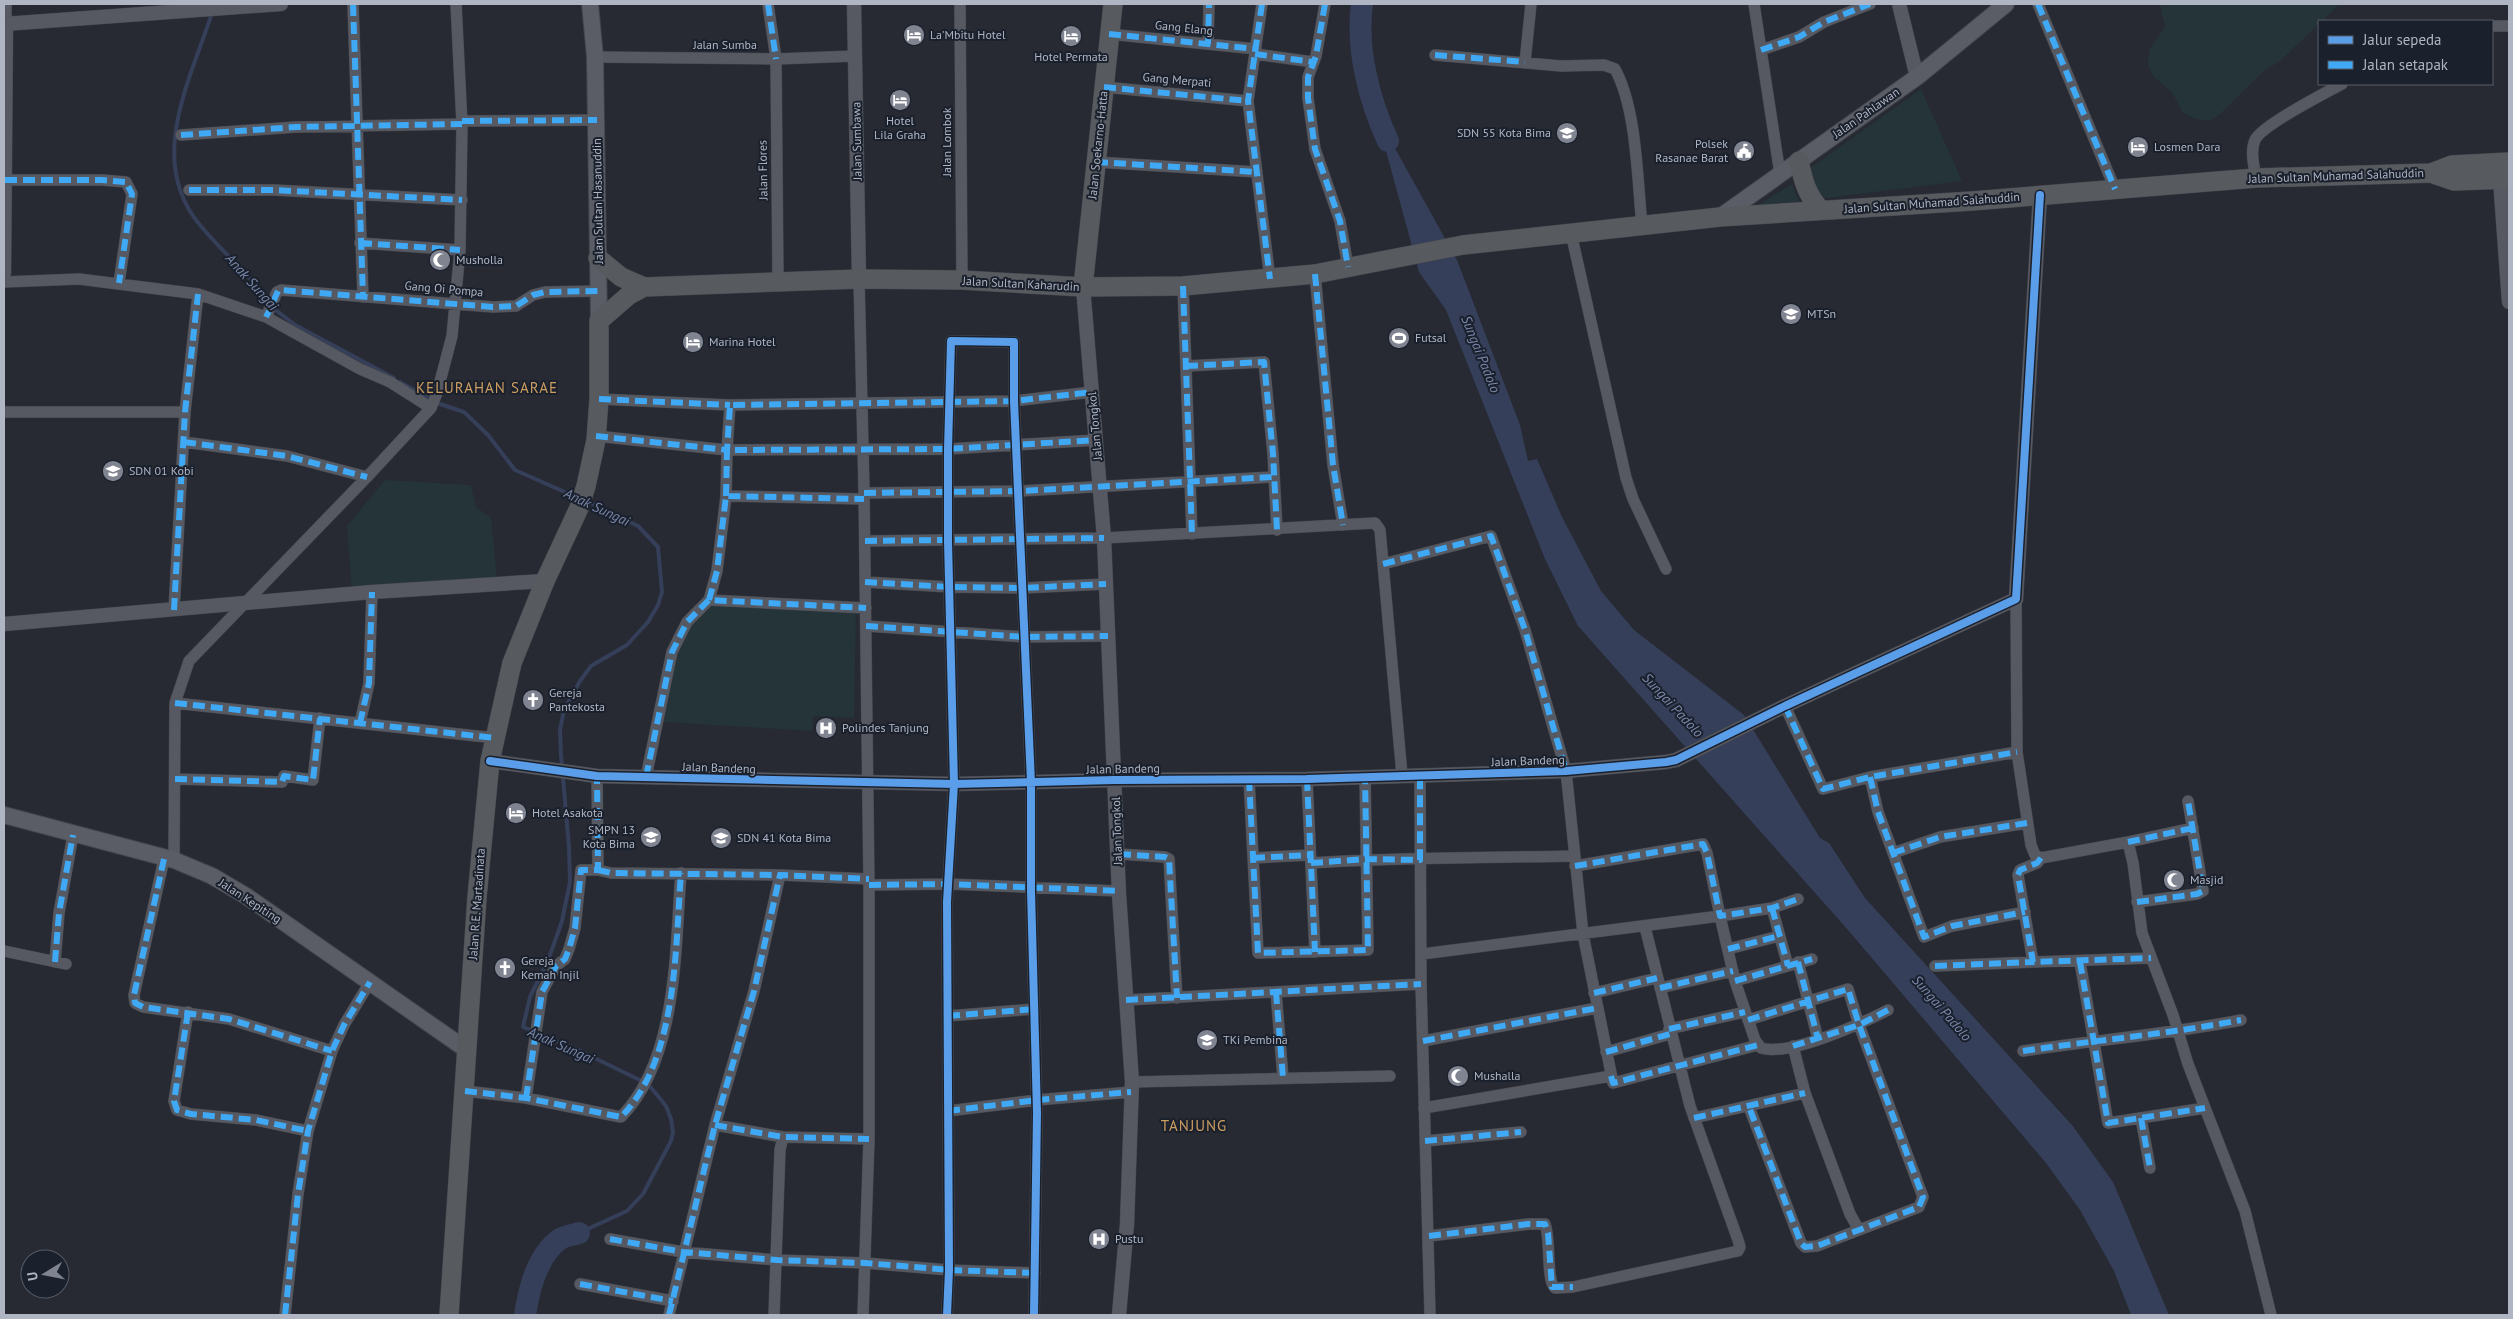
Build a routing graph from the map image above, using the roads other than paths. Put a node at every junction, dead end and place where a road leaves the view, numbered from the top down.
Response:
1 (6, 4) edge
2 (281, 4) edge
3 (353, 4) edge
4 (456, 4) edge
5 (590, 4) edge
6 (768, 4) edge
7 (854, 4) edge
8 (960, 4) edge
9 (1113, 4) edge
10 (1209, 4) edge
11 (1262, 4) edge
12 (1325, 4) edge
13 (1531, 4) edge
14 (1754, 4) edge
15 (1870, 4) edge
16 (1899, 4) edge
17 (2006, 4) edge
18 (2038, 4) edge
19 (5, 24) edge
20 (2493, 26) edge
21 (2509, 26) edge
22 (1109, 34) junction
23 (1208, 44) junction
24 (1761, 50) junction
25 (1256, 52) junction
26 (1435, 54) dead end
27 (855, 56) junction
28 (595, 58) junction
29 (776, 59) junction
30 (1313, 62) junction
31 (1524, 62) junction
32 (1917, 77) junction
33 (2340, 85) edge
34 (1104, 87) junction
35 (1248, 101) junction
36 (597, 120) junction
37 (462, 123) junction
38 (356, 126) junction
39 (181, 135) dead end
40 (1799, 161) junction
41 (1096, 162) junction
42 (2509, 162) edge
43 (1257, 172) junction
44 (2431, 172) junction
45 (1780, 174) junction
46 (2256, 178) junction
47 (2505, 179) edge
48 (5, 180) edge
49 (2116, 189) junction
50 (189, 190) dead end
51 (358, 194) junction
52 (2040, 196) junction
53 (462, 200) junction
54 (1821, 210) junction
55 (1720, 216) junction
56 (1642, 225) junction
57 (1571, 233) junction
58 (360, 243) junction
59 (460, 250) junction
60 (598, 258) junction
61 (1395, 258) joint
62 (1348, 267) junction
63 (4, 273) edge
64 (1315, 274) junction
65 (858, 279) junction
66 (1270, 279) junction
67 (778, 280) junction
68 (962, 280) junction
69 (4, 282) edge
70 (119, 283) junction
71 (1184, 286) junction
72 (644, 287) junction
73 (1083, 287) junction
74 (598, 291) junction
75 (198, 294) junction
76 (363, 297) junction
77 (2509, 302) edge
78 (457, 304) junction
79 (269, 310) junction
80 (598, 321) junction
81 (1186, 366) junction
82 (1092, 392) junction
83 (599, 399) junction
84 (1014, 400) junction
85 (863, 402) junction
86 (948, 402) junction
87 (730, 405) junction
88 (432, 407) junction
89 (4, 412) edge
90 (185, 412) junction
91 (596, 436) junction
92 (1096, 440) junction
93 (184, 442) junction
94 (1017, 444) junction
95 (948, 449) junction
96 (727, 450) junction
97 (863, 451) junction
98 (1273, 477) junction
99 (367, 478) junction
100 (1190, 482) junction
101 (1101, 486) junction
102 (949, 492) junction
103 (1020, 492) junction
104 (726, 496) junction
105 (864, 496) junction
106 (1342, 525) junction
107 (1276, 530) junction
108 (1192, 534) junction
109 (1022, 538) junction
110 (1104, 538) junction
111 (865, 541) junction
112 (948, 541) junction
113 (1383, 564) junction
114 (1666, 568) dead end
115 (545, 581) junction
116 (866, 582) junction
117 (1106, 584) junction
118 (950, 587) junction
119 (1022, 588) junction
120 (372, 592) junction
121 (2016, 599) junction
122 (709, 600) junction
123 (246, 604) junction
124 (866, 608) junction
125 (174, 610) junction
126 (4, 624) edge
127 (866, 626) junction
128 (952, 633) junction
129 (1108, 636) junction
130 (1025, 637) junction
131 (176, 703) junction
132 (1785, 706) junction
133 (320, 718) junction
134 (360, 723) junction
135 (495, 738) junction
136 (2017, 752) junction
137 (490, 761) junction
138 (1566, 771) junction
139 (1420, 775) junction
140 (597, 776) junction
141 (1365, 776) junction
142 (1402, 776) junction
143 (646, 777) junction
144 (1870, 777) junction
145 (175, 779) junction
146 (1249, 779) junction
147 (1307, 779) junction
148 (1115, 780) junction
149 (1031, 782) junction
150 (867, 784) junction
151 (954, 784) junction
152 (2188, 801) dead end
153 (4, 815) edge
154 (2026, 823) junction
155 (2193, 828) junction
156 (73, 835) junction
157 (2128, 842) junction
158 (1893, 853) junction
159 (1119, 854) junction
160 (1253, 858) junction
161 (2041, 858) junction
162 (1311, 859) junction
163 (1367, 859) junction
164 (169, 860) junction
165 (1420, 860) junction
166 (1574, 861) junction
167 (598, 870) junction
168 (682, 873) junction
169 (780, 875) junction
170 (869, 882) junction
171 (948, 884) junction
172 (1031, 887) junction
173 (1119, 891) junction
174 (1798, 899) dead end
175 (2137, 902) junction
176 (1772, 908) junction
177 (2025, 912) junction
178 (1720, 916) junction
179 (1646, 927) junction
180 (1583, 934) junction
181 (1780, 936) junction
182 (1728, 949) junction
183 (4, 951) edge
184 (1315, 952) junction
185 (1422, 954) junction
186 (2150, 958) junction
187 (1812, 959) dead end
188 (2033, 962) junction
189 (2080, 962) junction
190 (1793, 964) junction
191 (1935, 966) dead end
192 (1734, 976) junction
193 (370, 982) junction
194 (1659, 983) junction
195 (1421, 984) junction
196 (1276, 992) junction
197 (1594, 993) junction
198 (1177, 998) junction
199 (1126, 1000) junction
200 (1808, 1000) junction
201 (1598, 1008) junction
202 (1034, 1009) junction
203 (1888, 1010) dead end
204 (188, 1012) junction
205 (948, 1016) junction
206 (1747, 1016) junction
207 (2241, 1020) dead end
208 (1859, 1025) junction
209 (1670, 1031) junction
210 (2177, 1032) junction
211 (1818, 1039) junction
212 (1423, 1041) junction
213 (2094, 1041) junction
214 (1758, 1046) junction
215 (1793, 1046) junction
216 (467, 1050) junction
217 (332, 1051) junction
218 (2023, 1051) dead end
219 (1606, 1052) junction
220 (1679, 1067) junction
221 (1390, 1076) dead end
222 (1611, 1076) junction
223 (1283, 1078) junction
224 (1131, 1087) junction
225 (465, 1091) junction
226 (1805, 1093) junction
227 (526, 1098) junction
228 (1036, 1100) junction
229 (1749, 1107) junction
230 (1424, 1108) junction
231 (2205, 1108) junction
232 (948, 1111) junction
233 (1694, 1118) junction
234 (2141, 1118) junction
235 (715, 1125) junction
236 (308, 1131) junction
237 (1521, 1132) dead end
238 (783, 1137) junction
239 (869, 1139) junction
240 (1425, 1141) junction
241 (2150, 1168) dead end
242 (1859, 1230) junction
243 (1429, 1236) junction
244 (610, 1238) dead end
245 (683, 1252) junction
246 (777, 1260) junction
247 (865, 1263) junction
248 (948, 1270) junction
249 (1034, 1273) junction
250 (580, 1284) dead end
251 (673, 1301) junction
252 (285, 1315) edge
253 (449, 1315) edge
254 (669, 1315) edge
255 (774, 1315) edge
256 (863, 1315) edge
257 (947, 1315) edge
258 (1034, 1315) edge
259 (1119, 1315) edge
260 (1430, 1315) edge
261 (2271, 1315) edge

1 - 19 street
2 - 19 street
3 - 38 street
4 - 37 street
5 - 28 main road, Jalan Sultan Hasanuddin
6 - 29 street, Jalan Flores
7 - 27 street, Jalan Sumbawa
8 - 68 street, Jalan Lombok
9 - 22 highway, Jalan Soekarno-Hatta
10 - 23 street
11 - 25 street
12 - 30 street
13 - 31 street
14 - 24 street
15 - 24 street
16 - 32 street
17 - 32 main road, Jalan Pahlawan
18 - 49 street
19 - 48 street
20 - 21 street
22 - 23 street, Gang Elang
22 - 34 highway, Jalan Soekarno-Hatta
23 - 25 street, Gang Elang
24 - 45 street
25 - 30 street, Gang Elang
25 - 35 street
26 - 31 street
27 - 29 street, Jalan Sumba
27 - 65 street, Jalan Sumbawa
28 - 29 street, Jalan Sumba
28 - 36 main road, Jalan Sultan Hasanuddin
29 - 67 street, Jalan Flores
30 - 62 street
31 - 56 street
32 - 40 main road, Jalan Pahlawan
33 - 46 street
34 - 35 street, Gang Merpati
34 - 41 highway, Jalan Soekarno-Hatta
35 - 43 street
36 - 37 street
36 - 60 main road, Jalan Sultan Hasanuddin
37 - 38 street
37 - 53 street
38 - 39 street
38 - 51 street
40 - 45 main road, Jalan Pahlawan
40 - 54 highway
41 - 43 street
41 - 73 highway, Jalan Soekarno-Hatta
42 - 44 highway, Jalan Sultan Muhamad Salahuddin
43 - 66 street
44 - 46 highway, Jalan Sultan Muhamad Salahuddin
44 - 47 highway, Jalan Sultan Muhamad Salahuddin
45 - 55 main road, Jalan Pahlawan
46 - 49 highway, Jalan Sultan Muhamad Salahuddin
47 - 77 street
48 - 63 street
48 - 70 street
49 - 52 highway, Jalan Sultan Muhamad Salahuddin
50 - 51 street
51 - 53 street
51 - 58 street
52 - 54 highway, Jalan Sultan Muhamad Salahuddin
52 - 121 street
53 - 59 street
54 - 55 highway, Jalan Sultan Muhamad Salahuddin
55 - 56 highway, Jalan Sultan Muhamad Salahuddin
56 - 57 highway, Jalan Sultan Muhamad Salahuddin
57 - 61 highway, Jalan Sultan Muhamad Salahuddin
57 - 114 street
58 - 59 street
58 - 76 street
59 - 78 street
60 - 72 highway, Jalan Sultan Kaharudin
60 - 74 main road, Jalan Sultan Hasanuddin
61 - 62 highway, Jalan Sultan Kaharudin
62 - 64 highway, Jalan Sultan Kaharudin
64 - 66 highway, Jalan Sultan Kaharudin
64 - 106 street
65 - 67 highway, Jalan Sultan Kaharudin
65 - 68 highway, Jalan Sultan Kaharudin
65 - 85 street
66 - 71 highway, Jalan Sultan Kaharudin
67 - 72 highway, Jalan Sultan Kaharudin
68 - 73 highway, Jalan Sultan Kaharudin
69 - 70 street
70 - 75 street
71 - 73 highway, Jalan Sultan Kaharudin
71 - 81 street
72 - 80 highway, Jalan Sultan Kaharudin
73 - 82 street, Jalan Tongkol
74 - 78 street, Gang Oi Pompa
74 - 80 main road, Jalan Sultan Hasanuddin
75 - 79 street
75 - 90 street
76 - 78 street, Gang Oi Pompa
76 - 79 street, Gang Oi Pompa
78 - 88 street
79 - 88 street
80 - 83 highway, Jalan Sultan Hasanuddin
81 - 98 street
81 - 100 street
82 - 84 street
82 - 92 street, Jalan Tongkol
83 - 87 street
83 - 91 highway, Jalan Sultan Hasanuddin
84 - 86 street
84 - 86 street
84 - 94 street
85 - 86 street
85 - 87 street
85 - 97 street
86 - 95 street
87 - 96 street
88 - 99 street
89 - 90 street
90 - 93 street
91 - 96 street
91 - 115 highway, Jalan R.E. Martadinata
92 - 94 street
92 - 101 street, Jalan Tongkol
93 - 99 street
93 - 125 street
94 - 95 street
94 - 103 street
95 - 97 street
95 - 102 street
96 - 97 street
96 - 104 street
97 - 105 street
98 - 100 street
98 - 107 street
99 - 123 street
100 - 101 street
100 - 108 street
101 - 103 street
101 - 110 street, Jalan Tongkol
102 - 103 street
102 - 105 street
102 - 112 street
103 - 109 street
104 - 105 street
104 - 122 street
105 - 111 street
106 - 107 street
106 - 113 street
107 - 108 street
108 - 110 street
109 - 110 street
109 - 112 street
109 - 119 street
110 - 117 street, Jalan Tongkol
111 - 112 street
111 - 116 street
112 - 118 street
113 - 138 street
113 - 142 street
115 - 120 street
115 - 135 highway, Jalan R.E. Martadinata
116 - 118 street
116 - 124 street
117 - 119 street
117 - 129 street, Jalan Tongkol
118 - 119 street
118 - 128 street
119 - 130 street
120 - 123 street
120 - 134 street
121 - 132 street
121 - 136 street
122 - 124 street
122 - 143 street
123 - 125 street
123 - 131 street
124 - 127 street
125 - 126 street
127 - 128 street
127 - 150 street
128 - 130 street
128 - 151 street
129 - 130 street
129 - 148 street, Jalan Tongkol
130 - 149 street
131 - 133 street
131 - 145 street
132 - 138 street, Jalan Bandeng
132 - 144 street
133 - 134 street
133 - 145 street
134 - 135 street
135 - 137 highway, Jalan R.E. Martadinata
136 - 144 street
136 - 154 street
137 - 140 street, Jalan Bandeng
137 - 216 highway, Jalan R.E. Martadinata
138 - 139 street, Jalan Bandeng
138 - 166 street
139 - 142 street, Jalan Bandeng
139 - 165 street
140 - 143 street, Jalan Bandeng
140 - 167 street
141 - 142 street, Jalan Bandeng
141 - 147 street, Jalan Bandeng
141 - 163 street
143 - 150 street, Jalan Bandeng
144 - 158 street
145 - 164 street
146 - 147 street, Jalan Bandeng
146 - 148 street, Jalan Bandeng
146 - 160 street
147 - 162 street
148 - 149 street, Jalan Bandeng
148 - 159 street, Jalan Tongkol
149 - 151 street, Jalan Bandeng
149 - 172 street
150 - 151 street, Jalan Bandeng
150 - 170 street
151 - 171 street
152 - 155 street
153 - 156 main road, Jalan Kepiting
154 - 158 street
154 - 161 street
155 - 157 street
155 - 175 street
156 - 164 main road, Jalan Kepiting
156 - 183 street
157 - 161 street
157 - 175 street
158 - 177 street
159 - 173 street, Jalan Tongkol
159 - 198 street
160 - 162 street
160 - 184 street
161 - 177 street
162 - 163 street
162 - 184 street
163 - 165 street
163 - 184 street
164 - 193 main road, Jalan Kepiting
164 - 204 street
165 - 166 street
165 - 185 street
166 - 178 street
166 - 180 street
167 - 168 street
167 - 227 street
168 - 169 street
168 - 227 street
169 - 170 street
169 - 235 street
170 - 171 street
170 - 239 street
171 - 172 street
171 - 205 street
172 - 173 street
172 - 202 street
173 - 199 street, Jalan Tongkol
174 - 176 street
175 - 186 street
176 - 178 street
176 - 181 street
177 - 188 street
178 - 179 street
178 - 182 street
179 - 180 street
179 - 194 street
180 - 185 street
180 - 197 street
181 - 182 street
181 - 190 street
182 - 192 street
185 - 195 street
186 - 189 street
186 - 210 street
187 - 190 street
188 - 189 street
188 - 191 street
189 - 213 street
190 - 192 street
190 - 200 street
192 - 194 street
192 - 206 street
193 - 216 main road, Jalan Kepiting
193 - 217 street
194 - 197 street
194 - 209 street
195 - 196 street
195 - 212 street
196 - 198 street
196 - 223 street
197 - 201 street
198 - 199 street
199 - 224 street, Jalan Tongkol
200 - 206 street
200 - 208 street
200 - 211 street
201 - 212 street
201 - 219 street
202 - 205 street
202 - 228 street
203 - 208 street
204 - 217 street
204 - 236 street
205 - 232 street
206 - 209 street
206 - 214 street
207 - 210 street
208 - 211 street
208 - 242 street
209 - 219 street
209 - 220 street
210 - 213 street
210 - 231 street
211 - 215 street
212 - 230 street
213 - 218 street
213 - 234 street
214 - 215 street
214 - 220 street
215 - 226 street
216 - 225 highway, Jalan R.E. Martadinata
217 - 236 street
219 - 222 street
220 - 222 street
220 - 233 street
221 - 223 street
222 - 230 street
223 - 224 street
224 - 228 street
224 - 259 street, Jalan Tongkol
225 - 227 street
225 - 253 highway, Jalan R.E. Martadinata
226 - 229 street
226 - 242 street
228 - 232 street
228 - 249 street
229 - 233 street
229 - 242 street
230 - 240 street
231 - 234 street
231 - 261 street
232 - 248 street
233 - 243 street
234 - 241 street
235 - 238 street
235 - 245 street
236 - 252 street
237 - 240 street
238 - 239 street
238 - 246 street
239 - 247 street
240 - 243 street
243 - 260 street
244 - 245 street
245 - 246 street
245 - 251 street
246 - 247 street
246 - 255 street
247 - 248 street
247 - 256 street
248 - 249 street
248 - 257 street
249 - 258 street
250 - 251 street
251 - 254 street

